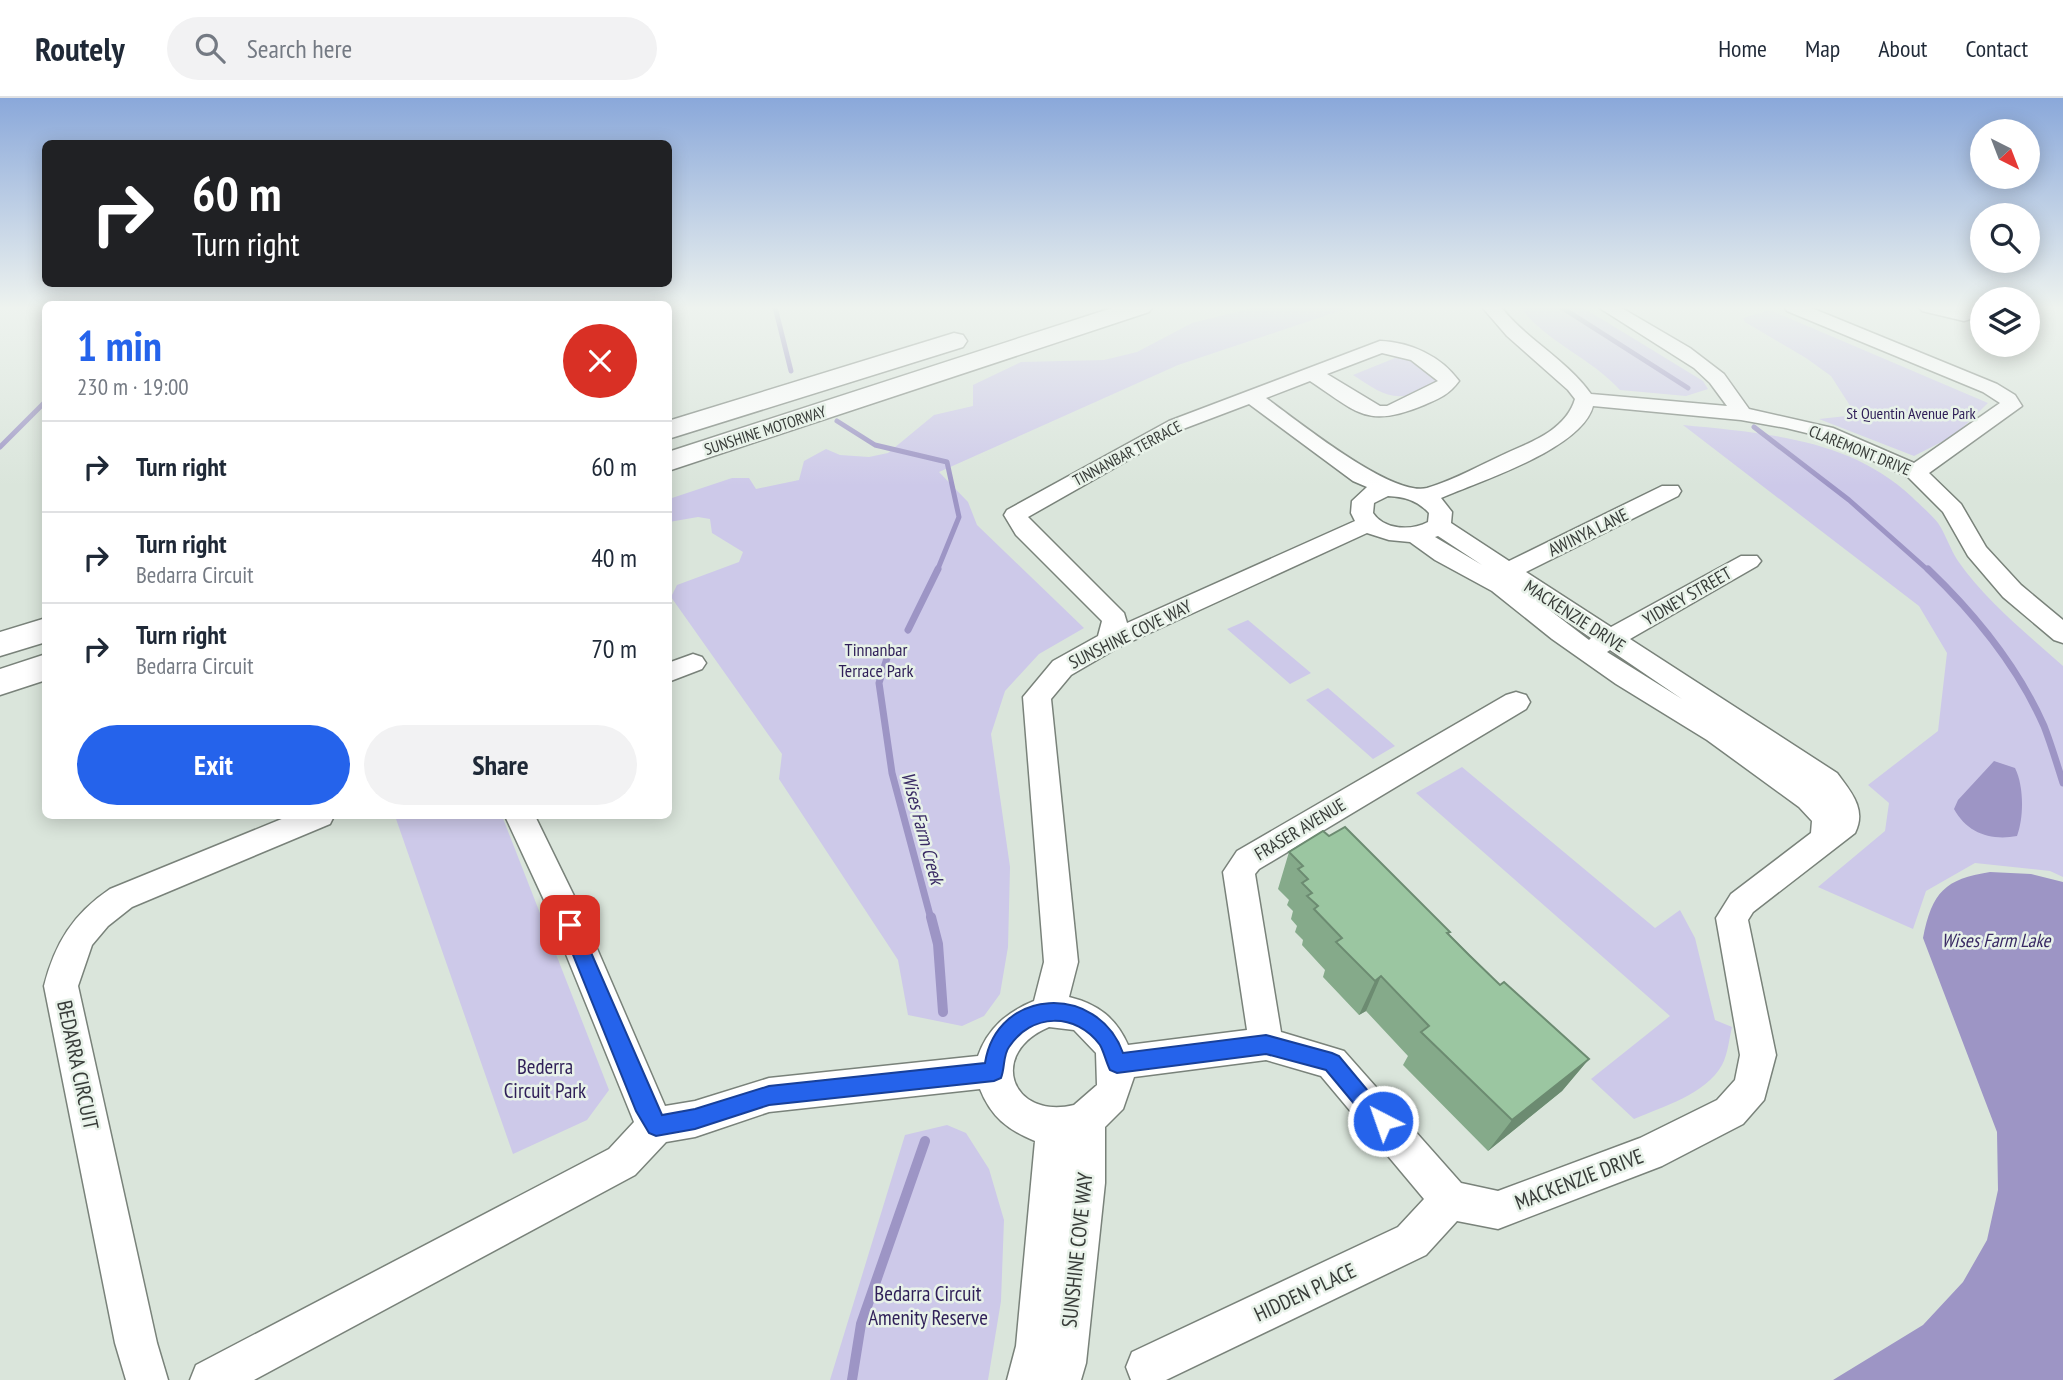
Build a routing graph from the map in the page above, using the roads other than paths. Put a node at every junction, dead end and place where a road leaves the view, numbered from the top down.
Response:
1 (870, 367) edge
2 (958, 367) edge
3 (1328, 367) edge
4 (1432, 367) edge
5 (1556, 367) edge
6 (1705, 367) edge
7 (1939, 367) edge
8 (1312, 373) junction
9 (1585, 399) junction
10 (1242, 400) junction
11 (1741, 414) junction
12 (672, 429) edge
13 (672, 461) edge
14 (1916, 472) junction
15 (1388, 489) junction
16 (1670, 491) dead end
17 (1425, 497) junction
18 (1366, 512) junction
19 (1428, 531) junction
20 (1749, 561) dead end
21 (1506, 572) junction
22 (42, 631) edge
23 (2063, 634) edge
24 (1110, 641) junction
25 (0, 644) edge
26 (1600, 645) junction
27 (693, 663) dead end
28 (42, 668) edge
29 (672, 671) edge
30 (0, 681) edge
31 (1516, 702) dead end
32 (312, 819) edge
33 (521, 819) edge
34 (1048, 1012) junction
35 (1266, 1044) junction
36 (1117, 1063) junction
37 (994, 1071) junction
38 (1071, 1123) junction
39 (656, 1126) junction
40 (1450, 1200) junction
41 (1147, 1367) dead end
42 (147, 1380) edge
43 (211, 1380) edge
44 (1028, 1380) edge
45 (1060, 1380) edge

1 - 12 highway, SUNSHINE MOTORWAY
2 - 13 highway, SUNSHINE MOTORWAY
3 - 8 street, TINNANBAR TERRACE
4 - 8 street, TINNANBAR TERRACE
5 - 9 street
6 - 11 street
7 - 14 street
8 - 10 street, TINNANBAR TERRACE
9 - 11 street, CLAREMONT DRIVE
9 - 17 street
10 - 15 street
10 - 18 street
10 - 24 street, TINNANBAR TERRACE
11 - 14 street, CLAREMONT DRIVE
14 - 23 street, CLAREMONT DRIVE
15 - 17 street
15 - 18 street, SUNSHINE COVE WAY
16 - 21 street, AWINYA LANE
17 - 19 street
18 - 19 street
18 - 24 street, SUNSHINE COVE WAY
19 - 21 street, MACKENZIE DRIVE
19 - 26 street, MACKENZIE DRIVE
20 - 26 street, YIDNEY STREET
21 - 26 street, MACKENZIE DRIVE
22 - 25 highway
24 - 34 street, SUNSHINE COVE WAY
26 - 40 street, MACKENZIE DRIVE
27 - 29 street
28 - 30 highway
31 - 35 street, FRASER AVENUE
32 - 42 street, BEDARRA CIRCUIT
33 - 39 street
34 - 36 street
34 - 37 street
35 - 36 street
35 - 40 street
36 - 38 street
37 - 38 street
37 - 39 street
38 - 44 street, SUNSHINE COVE WAY
38 - 45 street, SUNSHINE COVE WAY
39 - 43 street
40 - 41 street, HIDDEN PLACE

